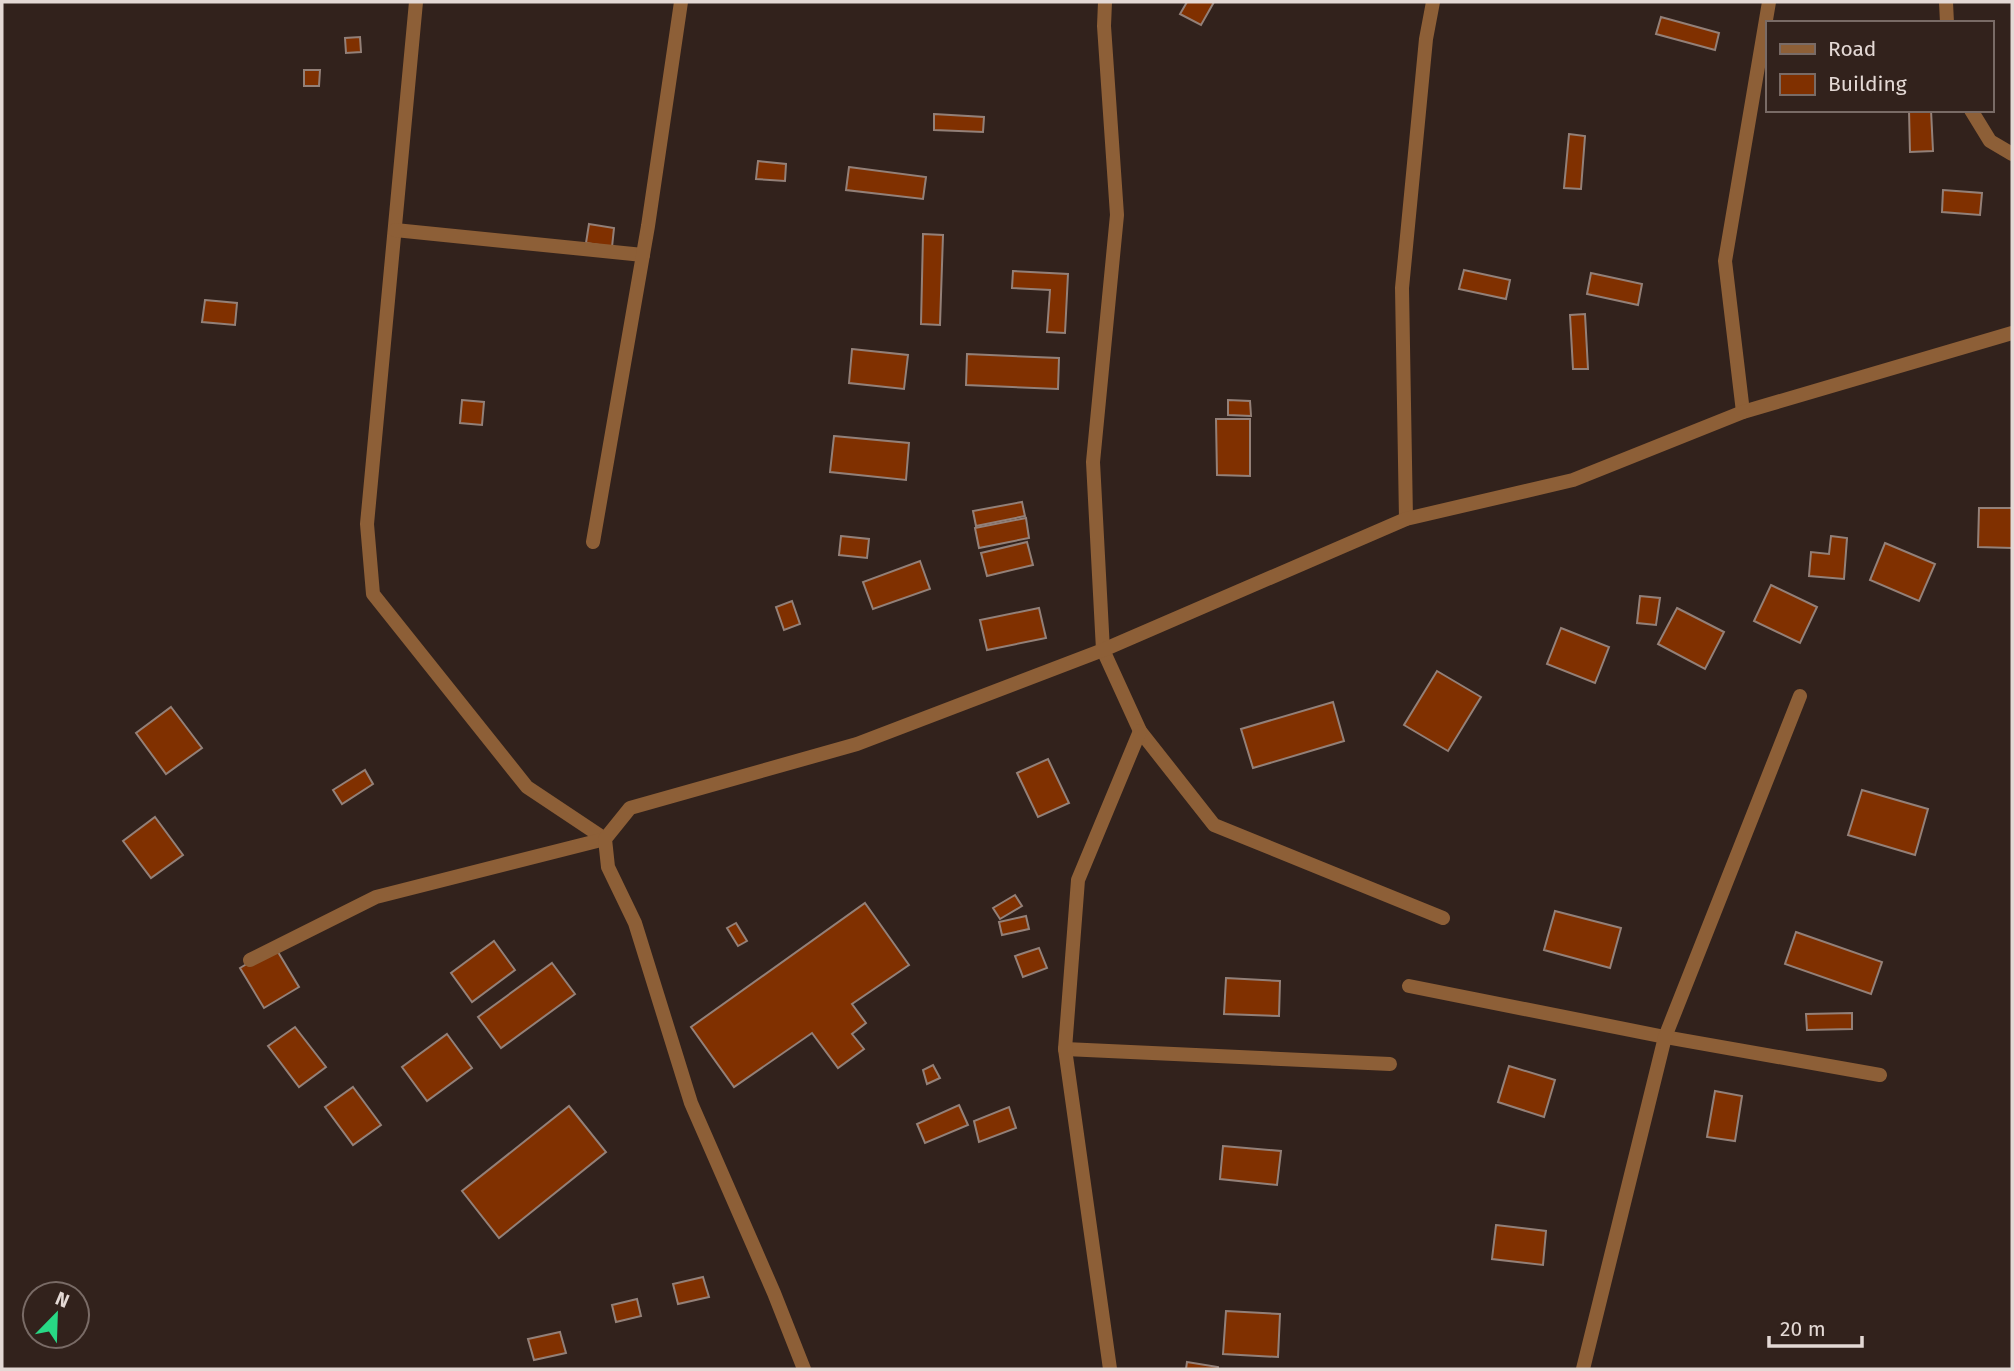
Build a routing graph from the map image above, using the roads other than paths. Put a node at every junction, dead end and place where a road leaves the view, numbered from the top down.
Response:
1 (416, 2) edge
2 (681, 2) edge
3 (1105, 2) edge
4 (1433, 2) edge
5 (1769, 2) edge
6 (1946, 2) edge
7 (1947, 21) edge
8 (1972, 112) edge
9 (2012, 154) edge
10 (395, 230) junction
11 (643, 255) junction
12 (2012, 334) edge
13 (1743, 412) junction
14 (1406, 519) junction
15 (593, 542) dead end
16 (1103, 650) junction
17 (1800, 696) dead end
18 (1140, 731) junction
19 (605, 839) junction
20 (1443, 918) dead end
21 (250, 960) dead end
22 (1409, 986) dead end
23 (1665, 1037) junction
24 (1065, 1049) junction
25 (1390, 1064) dead end
26 (1880, 1076) dead end
27 (804, 1369) edge
28 (1110, 1369) edge
29 (1584, 1369) edge

1 - 10 street
2 - 11 street
3 - 16 street
4 - 14 street
5 - 13 street
6 - 7 street
8 - 9 street
10 - 11 street
10 - 19 street
11 - 15 street
12 - 13 street
13 - 14 street
14 - 16 street
16 - 18 street
16 - 19 street
17 - 23 street
18 - 20 street
18 - 24 street
19 - 21 street
19 - 27 street
22 - 23 street
23 - 26 street
23 - 29 street
24 - 25 street
24 - 28 street

